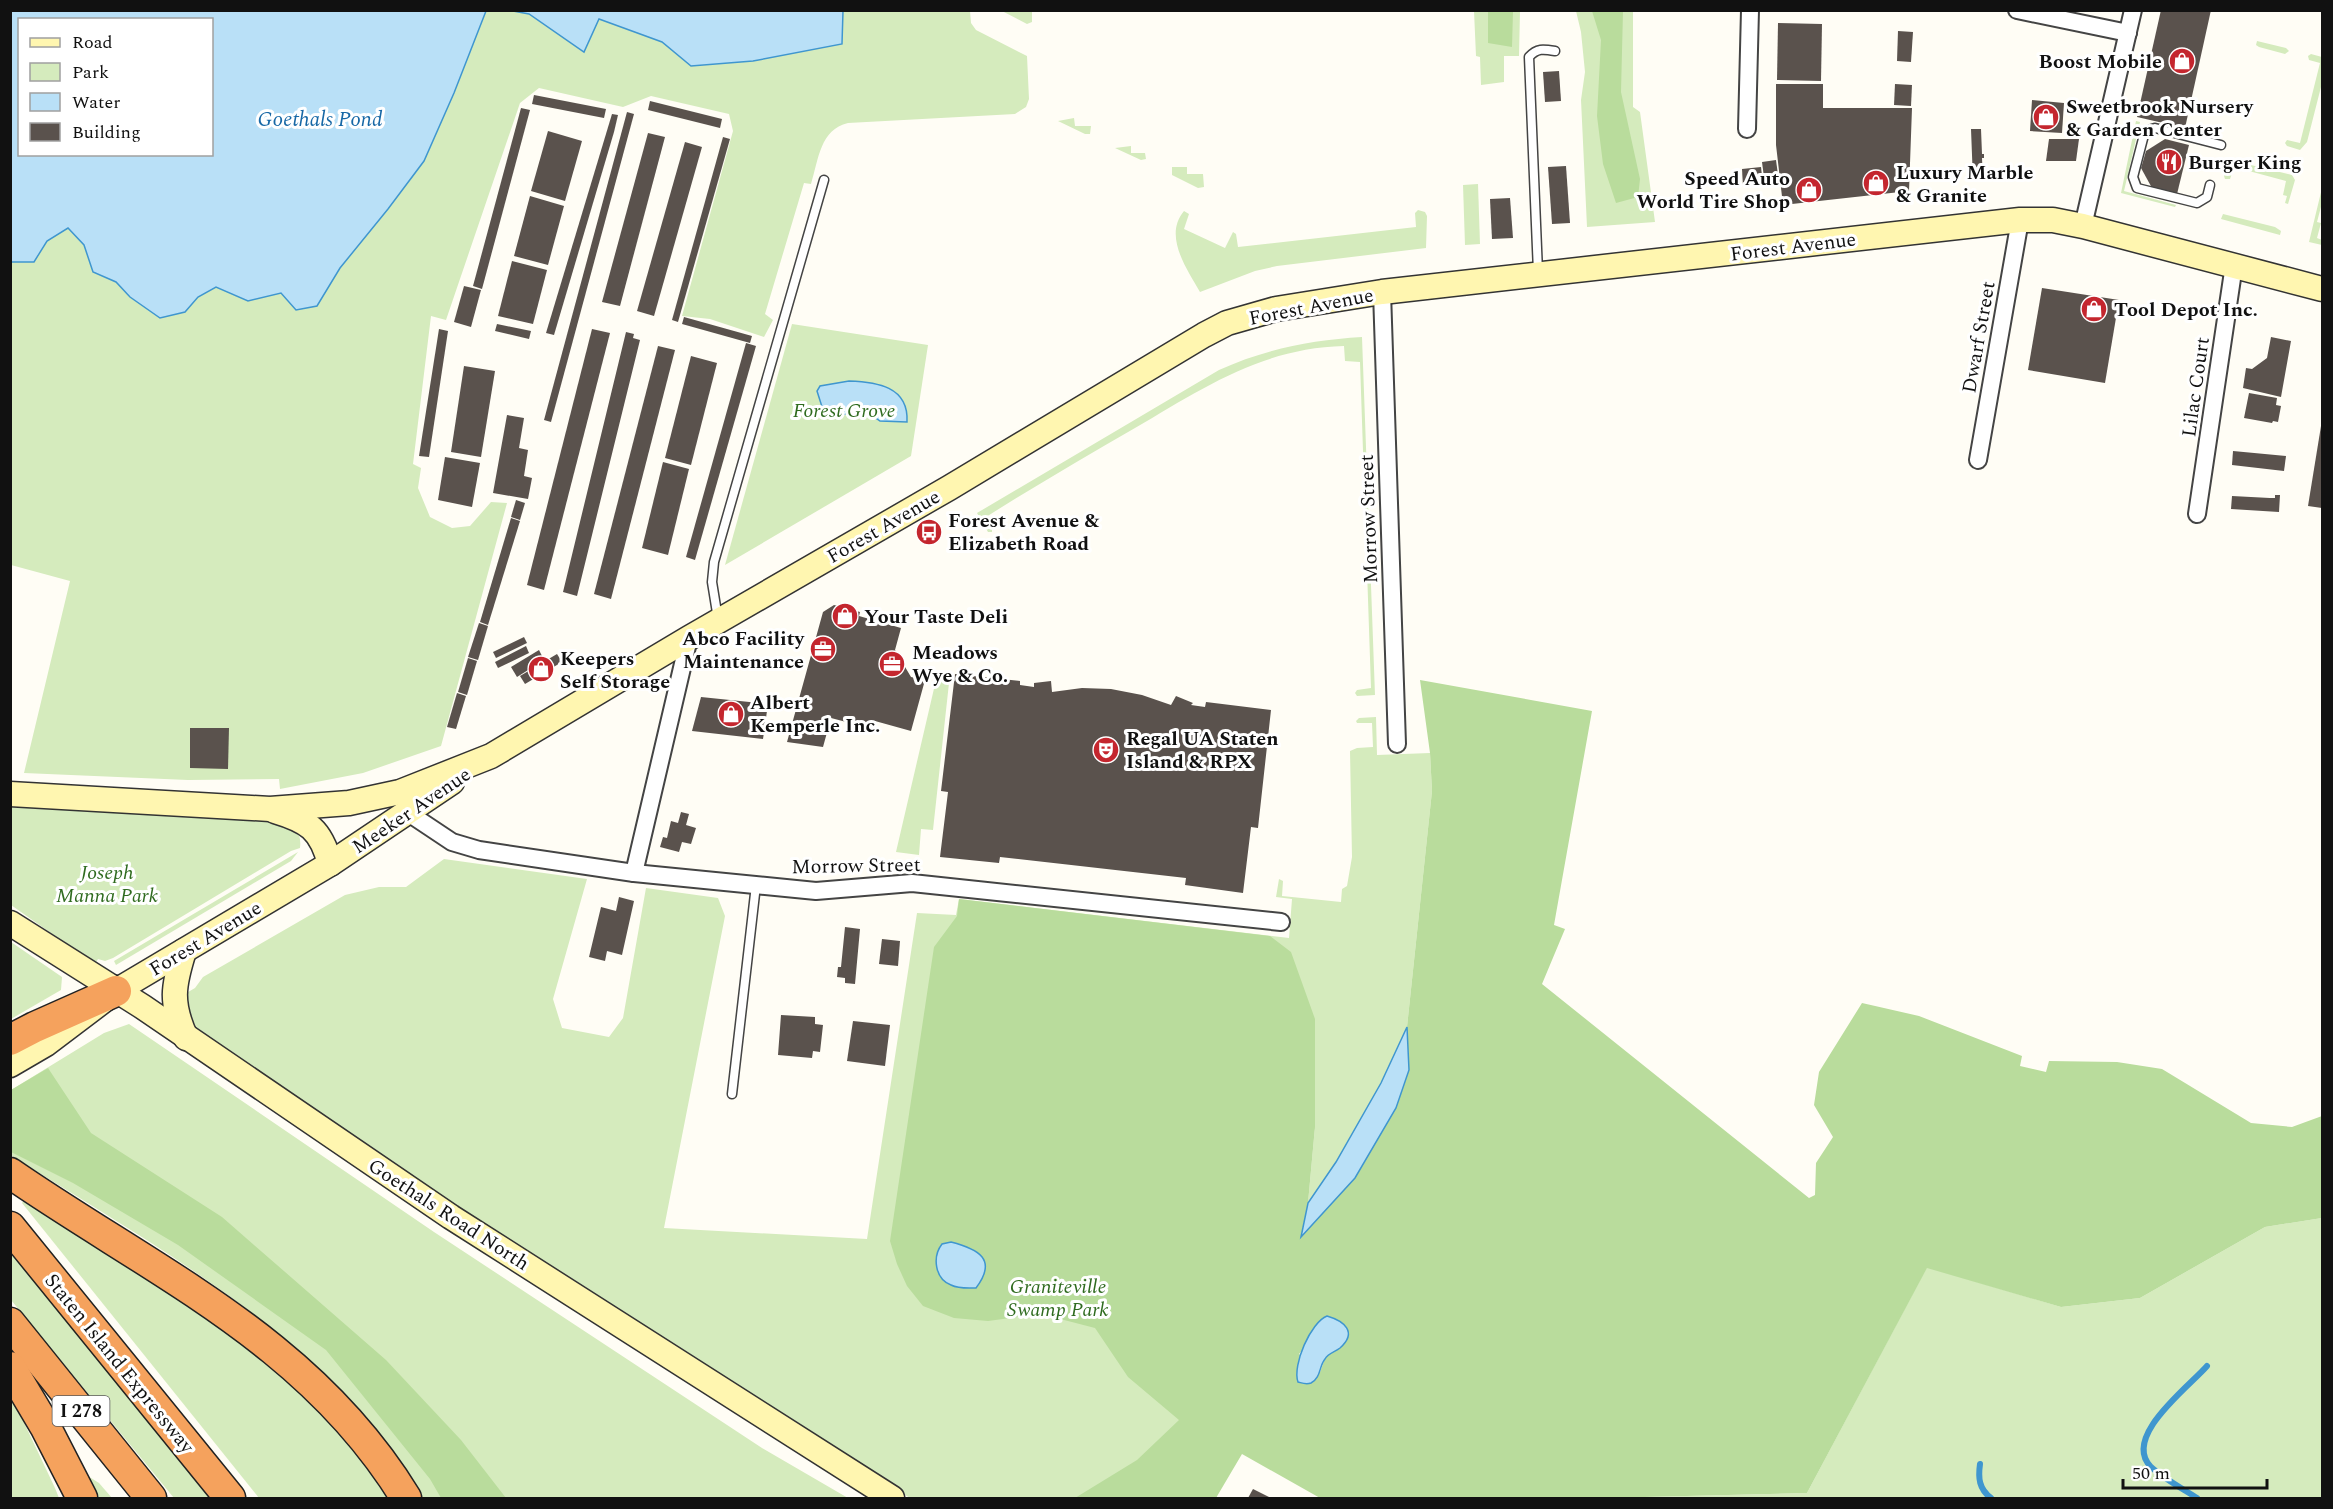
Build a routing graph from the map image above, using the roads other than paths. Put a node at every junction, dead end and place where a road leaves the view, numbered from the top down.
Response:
1 (1750, 10) edge
2 (2017, 10) edge
3 (2133, 10) edge
4 (2128, 33) junction
5 (1555, 51) dead end
6 (1747, 129) dead end
7 (2221, 145) dead end
8 (825, 180) dead end
9 (2210, 185) dead end
10 (2020, 220) junction
11 (2083, 226) junction
12 (2234, 266) junction
13 (1539, 275) junction
14 (2322, 289) edge
15 (1382, 292) junction
16 (1978, 460) dead end
17 (2197, 514) dead end
18 (719, 621) junction
19 (689, 638) junction
20 (1397, 744) dead end
21 (491, 756) junction
22 (10, 794) edge
23 (270, 809) junction
24 (407, 812) junction
25 (330, 864) junction
26 (634, 873) junction
27 (756, 885) junction
28 (1281, 922) dead end
29 (10, 923) edge
30 (184, 951) junction
31 (116, 991) junction
32 (186, 1038) junction
33 (10, 1040) edge
34 (10, 1065) edge
35 (732, 1094) dead end
36 (10, 1173) edge
37 (10, 1227) edge
38 (10, 1323) edge
39 (10, 1367) edge
40 (82, 1498) edge
41 (151, 1498) edge
42 (230, 1498) edge
43 (406, 1498) edge
44 (892, 1498) edge

1 - 6 street
2 - 4 street
3 - 4 street
4 - 11 street
5 - 13 lane
7 - 9 lane
8 - 18 lane
10 - 11 main road, Forest Avenue
10 - 13 main road, Forest Avenue
10 - 16 street, Dwarf Street
11 - 12 main road, Forest Avenue
12 - 14 main road, Forest Avenue
12 - 17 street, Lilac Court
13 - 15 main road, Forest Avenue
15 - 18 main road, Forest Avenue
15 - 20 street, Morrow Street
18 - 19 main road, Forest Avenue
19 - 21 main road, Forest Avenue
19 - 26 street
21 - 23 main road, Forest Avenue
21 - 24 main road, Meeker Avenue
22 - 23 main road, Forest Avenue
23 - 25 main road, Forest Avenue
24 - 25 main road, Meeker Avenue
24 - 26 street, Morrow Street
25 - 30 main road, Forest Avenue
26 - 27 street, Morrow Street
27 - 28 street, Morrow Street
27 - 35 lane
29 - 31 main road, Goethals Road North
30 - 31 main road, Forest Avenue
30 - 32 main road
31 - 32 main road, Goethals Road North
31 - 33 highway
31 - 34 main road, Forest Avenue
32 - 44 main road, Goethals Road North
36 - 43 highway
37 - 42 highway, Staten Island Expressway
38 - 41 highway, I 278
39 - 40 highway

